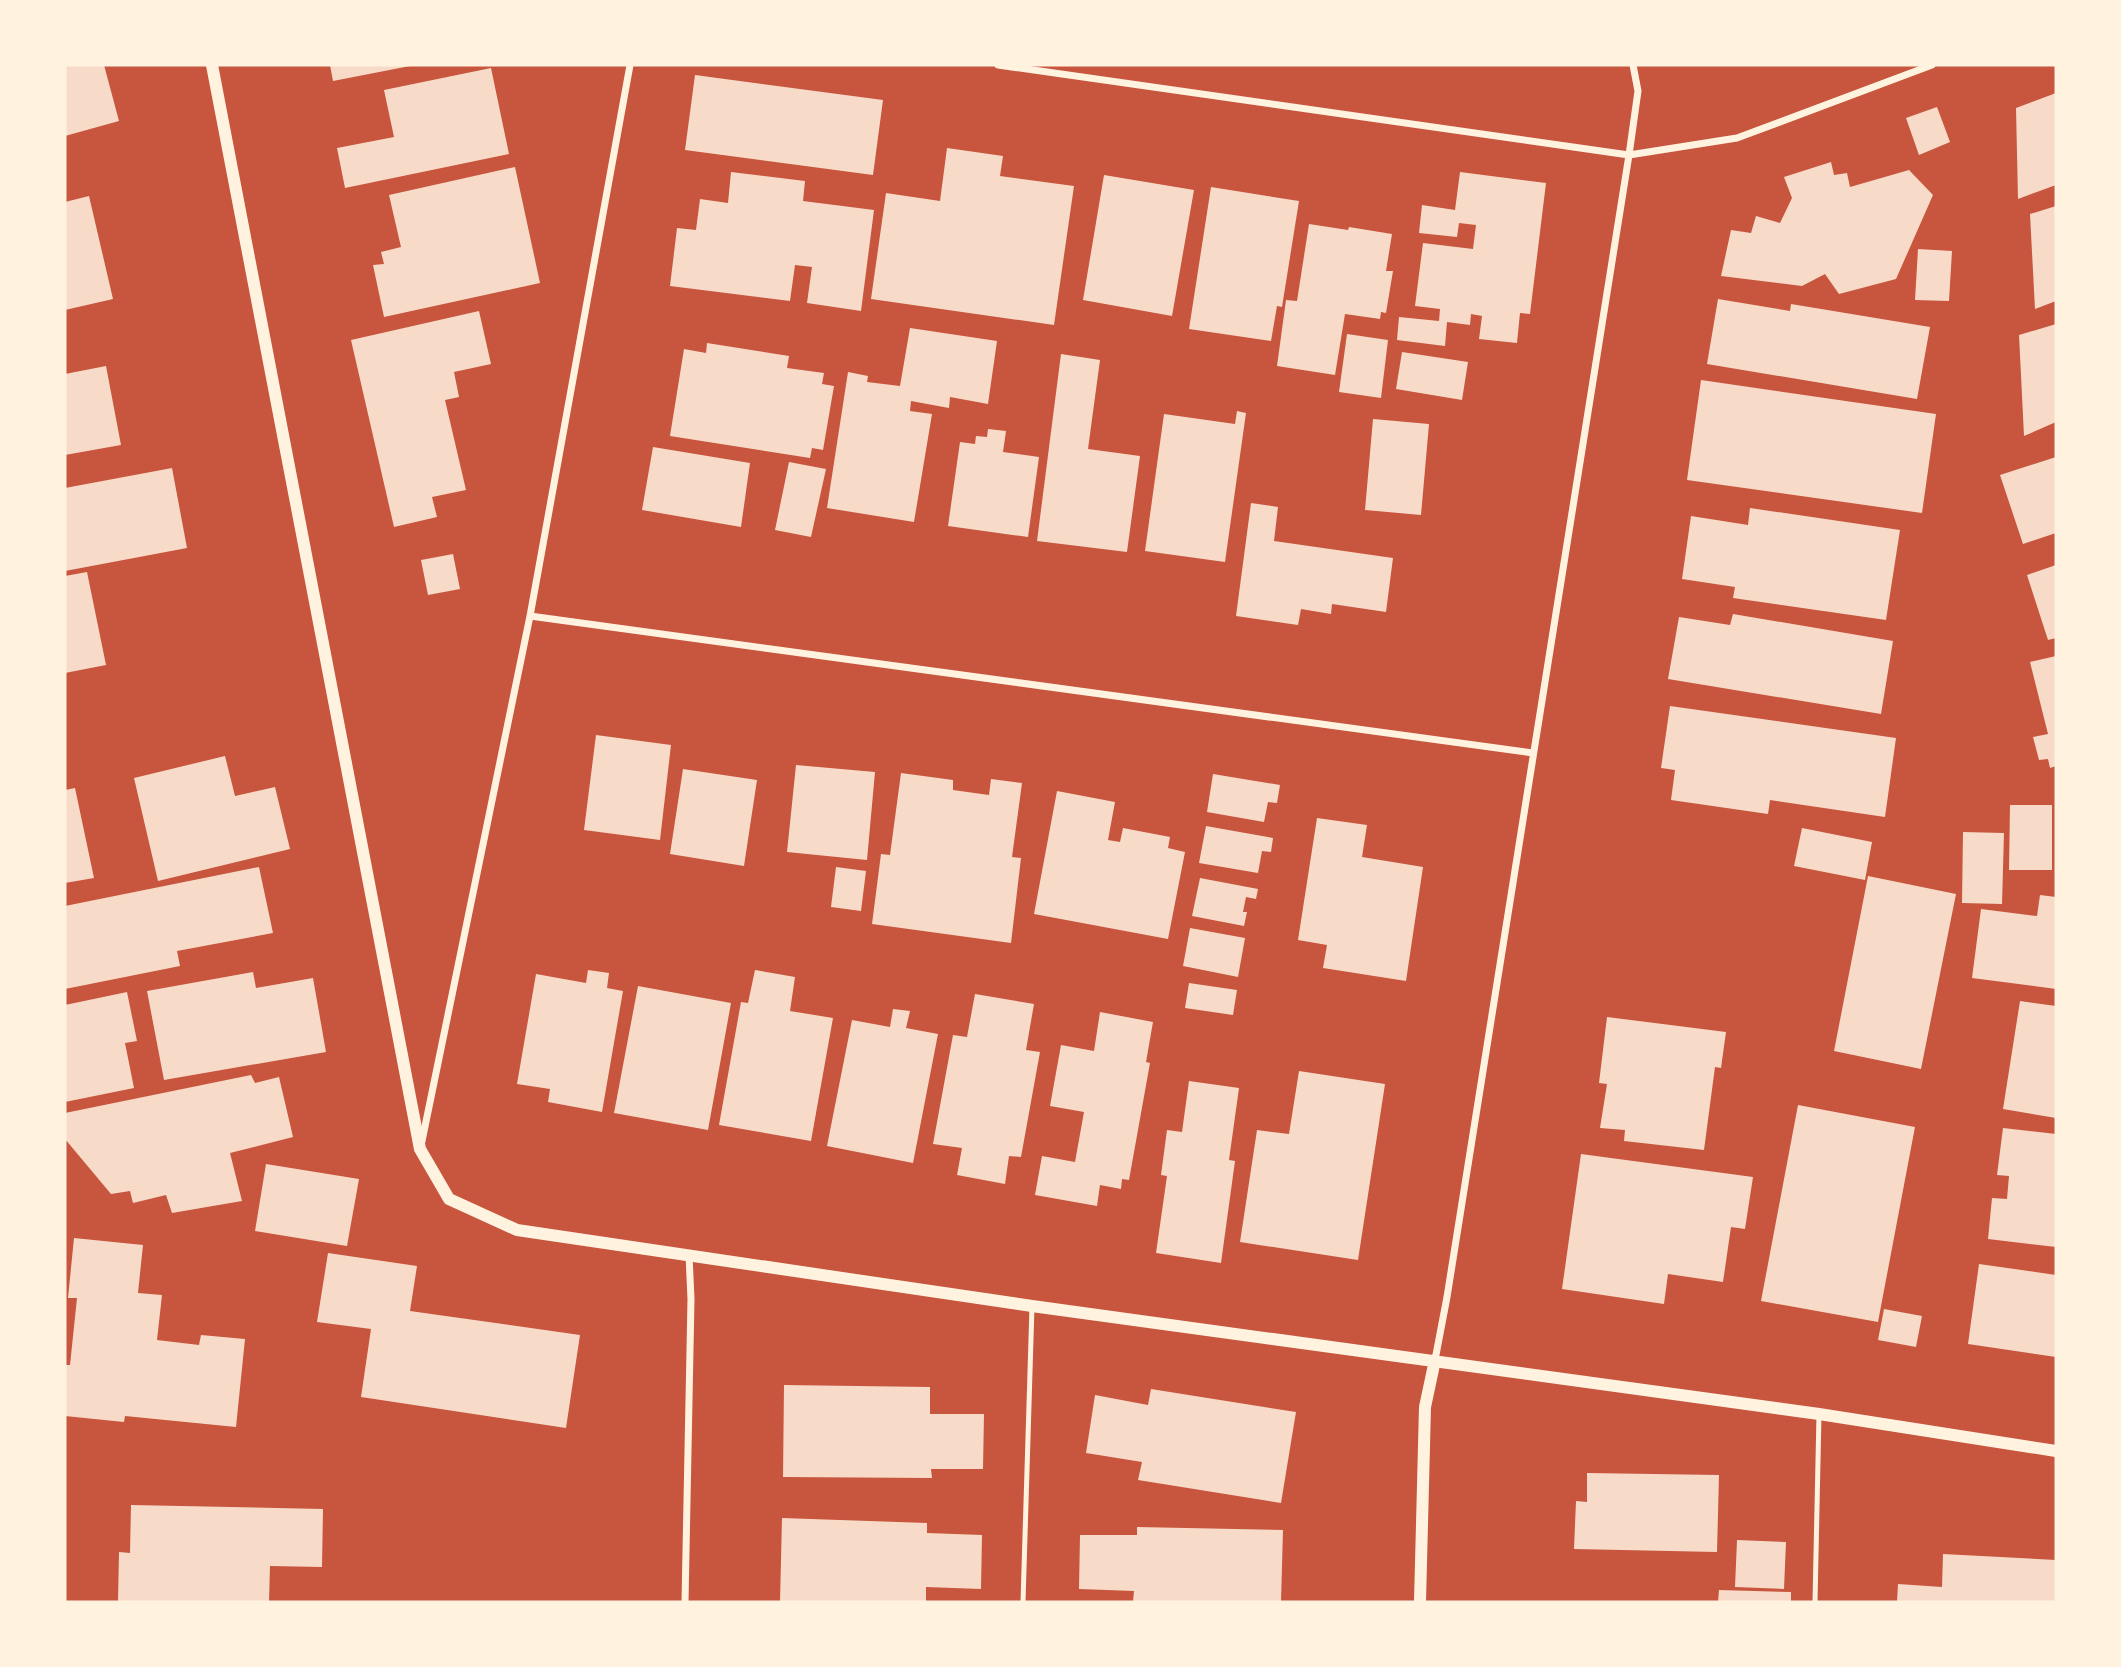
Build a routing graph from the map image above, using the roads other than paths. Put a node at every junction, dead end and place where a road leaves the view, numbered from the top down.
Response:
1 (212, 65) edge
2 (631, 65) edge
3 (998, 65) edge
4 (1633, 65) edge
5 (1932, 65) edge
6 (1629, 155) junction
7 (530, 616) junction
8 (1533, 753) junction
9 (420, 1149) junction
10 (689, 1255) junction
11 (1032, 1306) junction
12 (1435, 1360) junction
13 (1819, 1414) junction
14 (2056, 1451) edge
15 (685, 1602) edge
16 (1023, 1602) edge
17 (1420, 1602) edge
18 (1815, 1602) edge

1 - 9 street
2 - 7 street
3 - 6 street
4 - 6 street
5 - 6 street
6 - 8 street
7 - 8 street
7 - 9 street
8 - 12 street
9 - 10 street
10 - 11 street
10 - 15 street
11 - 12 street
11 - 16 lane
12 - 13 street
12 - 17 street
13 - 14 street
13 - 18 lane

